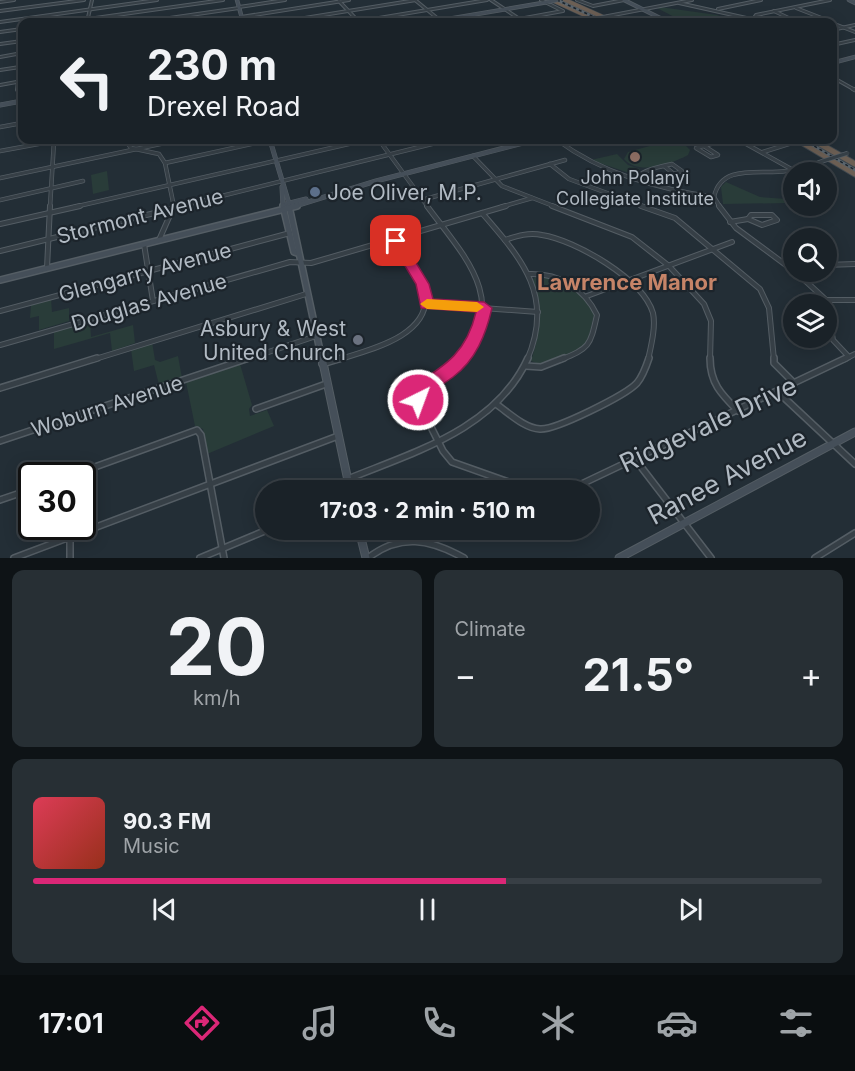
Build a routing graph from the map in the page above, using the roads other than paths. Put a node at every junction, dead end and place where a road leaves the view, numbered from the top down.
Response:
1 (8, 0) edge
2 (14, 0) edge
3 (84, 0) edge
4 (92, 0) edge
5 (157, 0) edge
6 (223, 0) edge
7 (237, 0) edge
8 (285, 0) edge
9 (349, 0) edge
10 (416, 0) edge
11 (489, 0) edge
12 (540, 0) edge
13 (557, 0) edge
14 (565, 0) edge
15 (577, 0) edge
16 (624, 0) edge
17 (693, 0) edge
18 (761, 0) edge
19 (830, 0) edge
20 (849, 0) edge
21 (208, 1) edge
22 (339, 1) edge
23 (548, 1) edge
24 (0, 2) edge
25 (678, 3) junction
26 (855, 3) edge
27 (239, 8) junction
28 (795, 8) junction
29 (90, 9) junction
30 (505, 9) junction
31 (716, 9) junction
32 (427, 10) junction
33 (643, 10) junction
34 (0, 11) edge
35 (349, 11) junction
36 (774, 11) junction
37 (610, 16) junction
38 (28, 18) edge
39 (88, 18) edge
40 (106, 18) edge
41 (170, 18) edge
42 (242, 18) edge
43 (247, 18) edge
44 (313, 18) edge
45 (355, 18) edge
46 (381, 18) edge
47 (436, 18) edge
48 (461, 18) edge
49 (516, 18) edge
50 (529, 18) edge
51 (590, 18) edge
52 (600, 18) edge
53 (605, 18) edge
54 (615, 18) edge
55 (658, 18) edge
56 (742, 18) edge
57 (758, 18) edge
58 (789, 18) edge
59 (820, 18) edge
60 (18, 19) edge
61 (0, 22) edge
62 (837, 25) edge
63 (855, 25) edge
64 (844, 27) junction
65 (837, 29) edge
66 (18, 30) edge
67 (0, 32) edge
68 (855, 32) edge
69 (855, 40) edge
70 (18, 42) edge
71 (0, 44) edge
72 (837, 44) edge
73 (18, 54) edge
74 (0, 57) edge
75 (855, 57) edge
76 (837, 61) edge
77 (18, 67) edge
78 (0, 70) edge
79 (837, 80) edge
80 (18, 81) edge
81 (0, 85) edge
82 (18, 87) edge
83 (17, 90) dead end
84 (855, 90) edge
85 (18, 102) edge
86 (0, 105) edge
87 (18, 124) edge
88 (0, 127) edge
89 (32, 144) edge
90 (54, 144) edge
91 (128, 144) edge
92 (158, 144) edge
93 (252, 144) edge
94 (271, 144) edge
95 (348, 144) edge
96 (382, 144) edge
97 (432, 144) edge
98 (520, 144) edge
99 (562, 144) edge
100 (711, 144) edge
101 (747, 144) edge
102 (751, 144) edge
103 (789, 144) edge
104 (804, 144) edge
105 (822, 144) edge
106 (704, 146) junction
107 (136, 148) junction
108 (0, 151) edge
109 (855, 151) edge
110 (764, 152) junction
111 (391, 154) junction
112 (473, 156) junction
113 (275, 160) junction
114 (565, 160) dead end
115 (820, 162) edge
116 (165, 163) junction
117 (783, 163) edge
118 (855, 164) edge
119 (550, 165) junction
120 (53, 166) junction
121 (664, 166) junction
122 (783, 171) edge
123 (403, 173) junction
124 (855, 174) edge
125 (0, 177) edge
126 (635, 178) junction
127 (494, 179) junction
128 (83, 181) dead end
129 (281, 184) junction
130 (169, 185) junction
131 (50, 189) junction
132 (714, 197) junction
133 (532, 198) junction
134 (0, 200) edge
135 (422, 200) junction
136 (286, 206) junction
137 (174, 208) junction
138 (49, 213) junction
139 (262, 213) joint
140 (482, 213) junction
141 (748, 219) junction
142 (730, 222) junction
143 (0, 224) edge
144 (441, 225) junction
145 (290, 233) junction
146 (395, 238) junction
147 (49, 239) junction
148 (159, 240) junction
149 (505, 240) junction
150 (732, 242) dead end
151 (143, 244) junction
152 (712, 249) junction
153 (0, 251) edge
154 (297, 253) junction
155 (299, 263) junction
156 (783, 263) edge
157 (855, 264) edge
158 (837, 265) edge
159 (669, 266) junction
160 (47, 268) junction
161 (147, 271) junction
162 (529, 274) junction
163 (0, 280) edge
164 (628, 281) junction
165 (806, 282) edge
166 (306, 294) junction
167 (819, 294) edge
168 (587, 297) junction
169 (837, 300) edge
170 (855, 300) edge
171 (153, 301) junction
172 (426, 304) junction
173 (484, 308) junction
174 (0, 311) edge
175 (538, 312) junction
176 (316, 336) junction
177 (837, 344) edge
178 (0, 345) edge
179 (855, 354) edge
180 (849, 357) junction
181 (322, 364) junction
182 (526, 366) junction
183 (794, 383) junction
184 (326, 384) junction
185 (0, 388) edge
186 (778, 392) junction
187 (496, 404) junction
188 (256, 409) dead end
189 (738, 411) junction
190 (855, 432) edge
191 (338, 435) junction
192 (0, 441) edge
193 (438, 442) junction
194 (833, 444) junction
195 (635, 459) junction
196 (855, 464) edge
197 (96, 466) edge
198 (348, 479) joint
199 (503, 480) edge
200 (590, 480) edge
201 (210, 484) junction
202 (18, 494) edge
203 (0, 500) edge
204 (684, 523) junction
205 (96, 526) edge
206 (855, 534) edge
207 (255, 535) edge
208 (59, 540) edge
209 (69, 540) edge
210 (362, 540) edge
211 (223, 549) junction
212 (14, 558) edge
213 (70, 558) edge
214 (200, 558) edge
215 (224, 558) edge
216 (367, 558) edge
217 (464, 558) edge
218 (619, 558) edge
219 (711, 558) edge
220 (815, 558) edge

1 - 2 street
1 - 24 street
3 - 34 street
4 - 29 street
5 - 29 street
6 - 21 street
7 - 27 main road
8 - 27 street
9 - 22 street
10 - 32 street
10 - 35 street
11 - 30 street
11 - 32 street
12 - 23 street
13 - 23 main road, bridge
14 - 53 highway
15 - 16 street
16 - 33 main road
17 - 25 street
18 - 31 street
19 - 28 street
20 - 26 main road
21 - 40 street
22 - 35 street
22 - 43 street
23 - 30 main road
23 - 50 street
23 - 51 highway
25 - 31 street
25 - 33 street
27 - 41 street
27 - 42 main road
28 - 36 street
28 - 59 street
29 - 38 street
29 - 39 street
30 - 48 main road
30 - 49 street
31 - 56 street
32 - 46 street
32 - 47 street
33 - 37 street
33 - 55 main road
35 - 44 street
35 - 45 street
36 - 57 street
36 - 58 street
37 - 52 street, bridge
37 - 54 street
60 - 61 street
62 - 64 street
63 - 64 street
64 - 65 street
64 - 68 street
66 - 67 street
69 - 72 street
70 - 71 street
73 - 74 street
75 - 76 main road
77 - 78 street
79 - 84 street
80 - 81 street
82 - 83 street
85 - 86 main road
87 - 88 street
89 - 108 street
90 - 120 street
91 - 107 street
92 - 107 street
93 - 116 street
94 - 113 main road
95 - 113 street
96 - 111 street
97 - 111 street, Stormont Avenue
98 - 112 main road
99 - 126 street
100 - 106 street
101 - 110 street
102 - 110 street
103 - 110 street
104 - 124 highway
105 - 118 highway
106 - 106 street
107 - 116 street
107 - 120 street
109 - 115 street, bridge
110 - 117 street
111 - 123 street
111 - 129 street, Stormont Avenue
112 - 123 main road
112 - 127 street
113 - 129 main road
113 - 130 street
114 - 119 street
116 - 130 street
119 - 127 street
119 - 152 street
120 - 125 street
120 - 131 street
121 - 121 street
121 - 126 street
122 - 132 street
123 - 135 street
123 - 136 main road
126 - 132 street
127 - 133 street
127 - 135 street
128 - 131 street
129 - 136 main road
129 - 137 street, Stormont Avenue
130 - 137 street
130 - 138 street
131 - 134 street
131 - 138 street
132 - 142 street
133 - 140 street, Douglas Avenue
133 - 159 street
135 - 144 street
136 - 139 main road
136 - 145 main road
136 - 154 main road
137 - 147 street, Stormont Avenue
137 - 148 street
138 - 143 street
138 - 147 street
139 - 148 main road
140 - 144 street, Douglas Avenue
140 - 149 street
141 - 141 street
141 - 142 street
142 - 156 street
144 - 146 street, Douglas Avenue
144 - 173 street
145 - 154 main road
145 - 161 street, Glengarry Avenue
146 - 155 street, Douglas Avenue
146 - 172 street
147 - 153 street, Stormont Avenue
147 - 160 street
148 - 151 main road
149 - 162 street
149 - 164 street
150 - 152 street
151 - 160 main road
151 - 161 street
152 - 159 street
152 - 183 street
154 - 155 main road
155 - 166 main road
155 - 171 street, Douglas Avenue
157 - 158 street
159 - 164 street
159 - 189 street
160 - 163 main road
161 - 171 street
161 - 174 street, Glengarry Avenue
162 - 168 street
162 - 175 street
164 - 168 street
164 - 187 street
165 - 167 street
166 - 176 main road
166 - 185 street
168 - 182 street
169 - 170 street
171 - 178 street, Douglas Avenue
172 - 173 street
172 - 181 street
173 - 175 street
173 - 193 street
175 - 182 street
176 - 181 main road
176 - 192 street, Woburn Avenue
177 - 180 street
179 - 180 street, Ridgevale Drive
180 - 183 street, Ridgevale Drive
181 - 184 main road
182 - 187 street
183 - 186 street, Ridgevale Drive
184 - 188 street
184 - 191 main road
186 - 189 street, Ridgevale Drive
186 - 194 street
187 - 193 street
189 - 195 street, Ridgevale Drive
190 - 194 main road, Ranee Avenue
191 - 198 main road
191 - 201 street
193 - 198 street
193 - 199 street
194 - 196 street
194 - 204 main road, Ranee Avenue
195 - 200 street, Ridgevale Drive
195 - 204 street
197 - 201 street
201 - 205 street
201 - 211 street
202 - 203 street
204 - 218 main road, Ranee Avenue
204 - 219 street
206 - 220 street
207 - 211 street
208 - 212 street
209 - 213 street
210 - 216 main road
211 - 214 street
211 - 215 street
216 - 217 street

